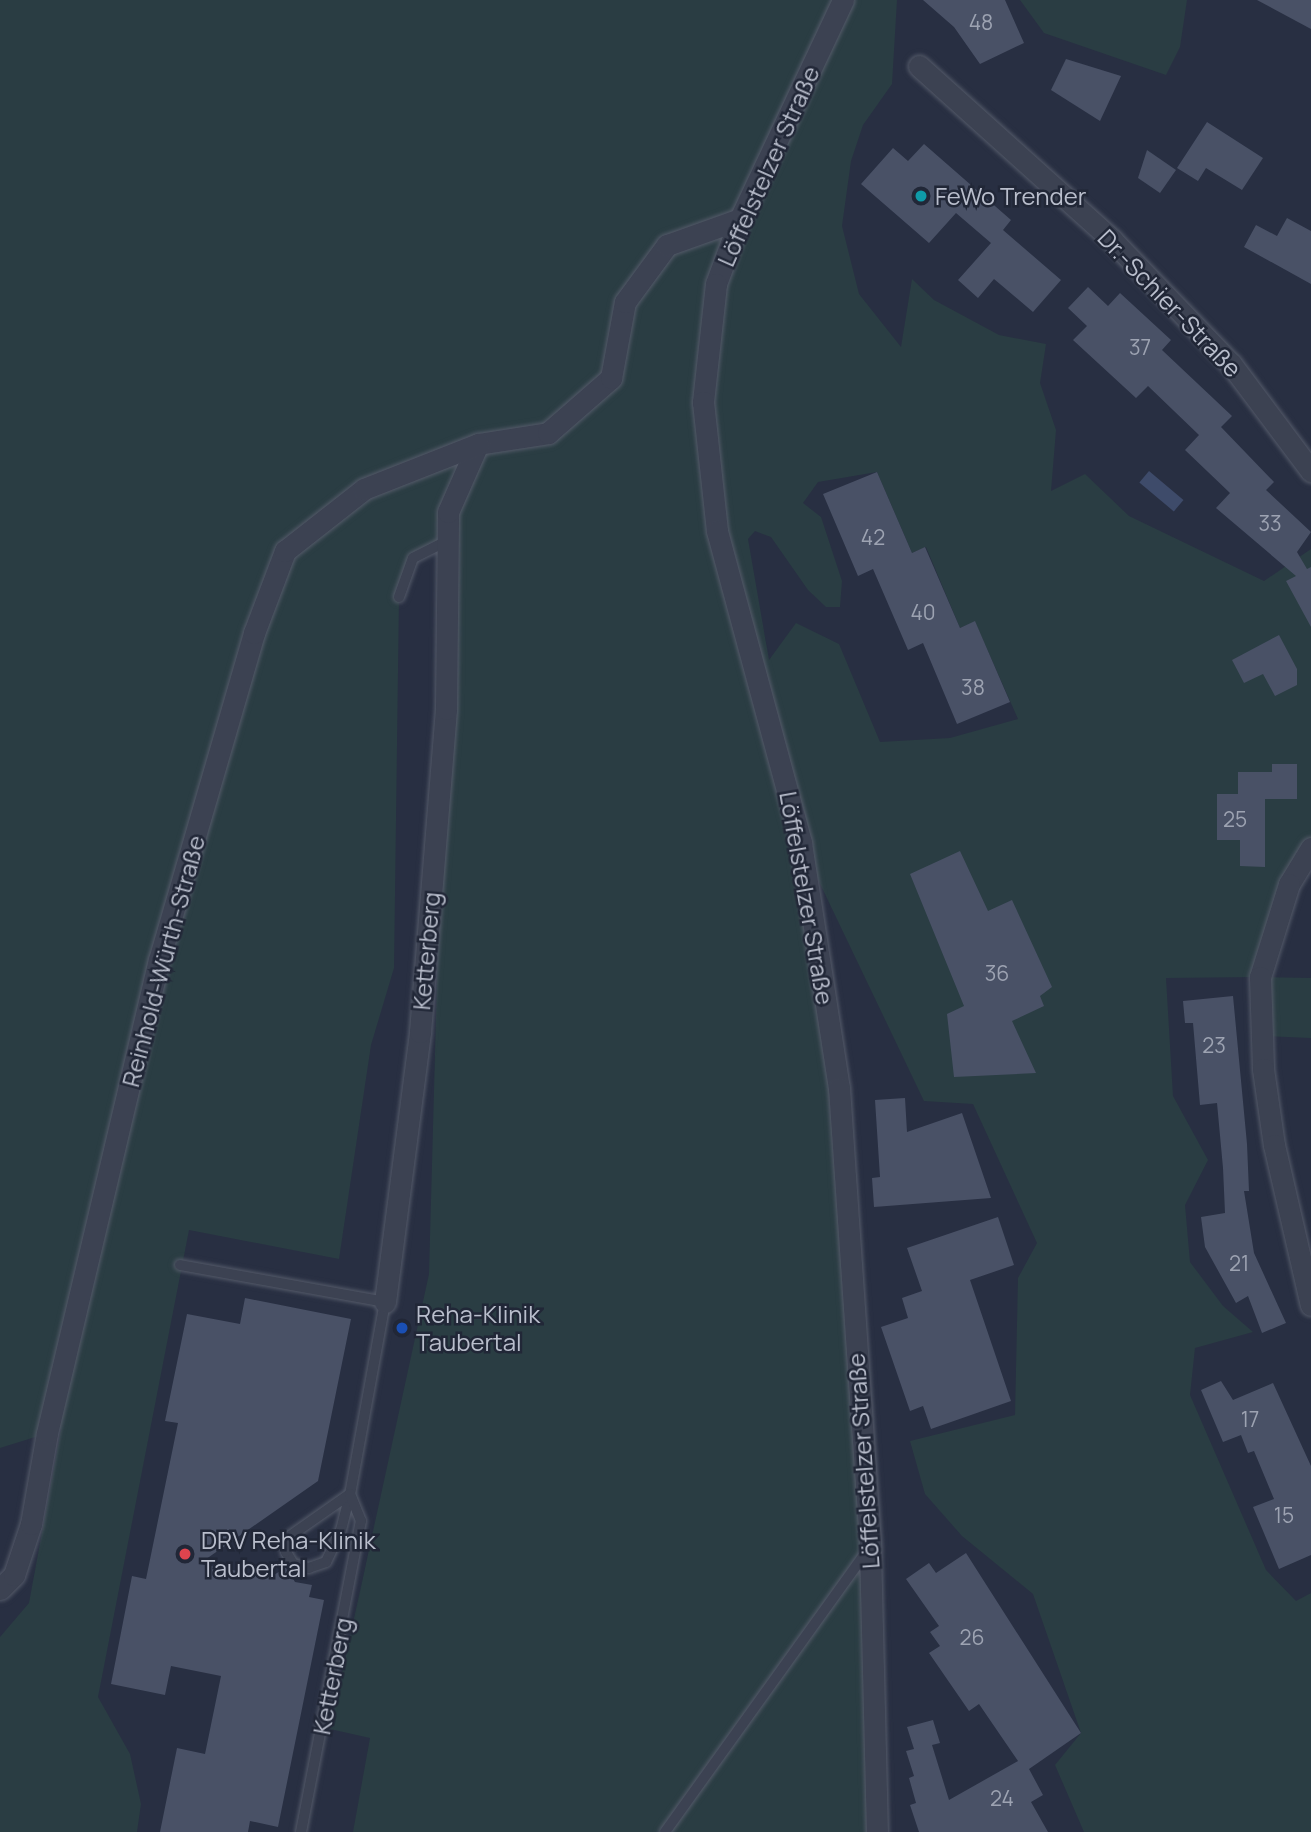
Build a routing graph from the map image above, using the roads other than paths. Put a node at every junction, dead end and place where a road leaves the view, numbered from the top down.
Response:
1 (843, 0) edge
2 (919, 66) dead end
3 (740, 219) junction
4 (478, 444) junction
5 (1311, 471) edge
6 (449, 540) junction
7 (399, 597) dead end
8 (1311, 848) edge
9 (180, 1265) dead end
10 (385, 1302) junction
11 (1311, 1305) edge
12 (350, 1494) junction
13 (870, 1548) junction
14 (0, 1589) edge
15 (301, 1832) edge
16 (665, 1832) edge
17 (877, 1832) edge

1 - 3 street, Löffelstelzer Straße
2 - 5 street, Dr.-Schier-Straße
3 - 4 street
3 - 13 street, Löffelstelzer Straße
4 - 6 street, Ketterberg
4 - 14 street, Reinhold-Würth-Straße
6 - 7 lane
6 - 10 street, Ketterberg
8 - 11 street
9 - 10 lane
10 - 12 lane, Ketterberg
12 - 12 lane
12 - 15 lane, Ketterberg
13 - 16 lane
13 - 17 street, Löffelstelzer Straße

